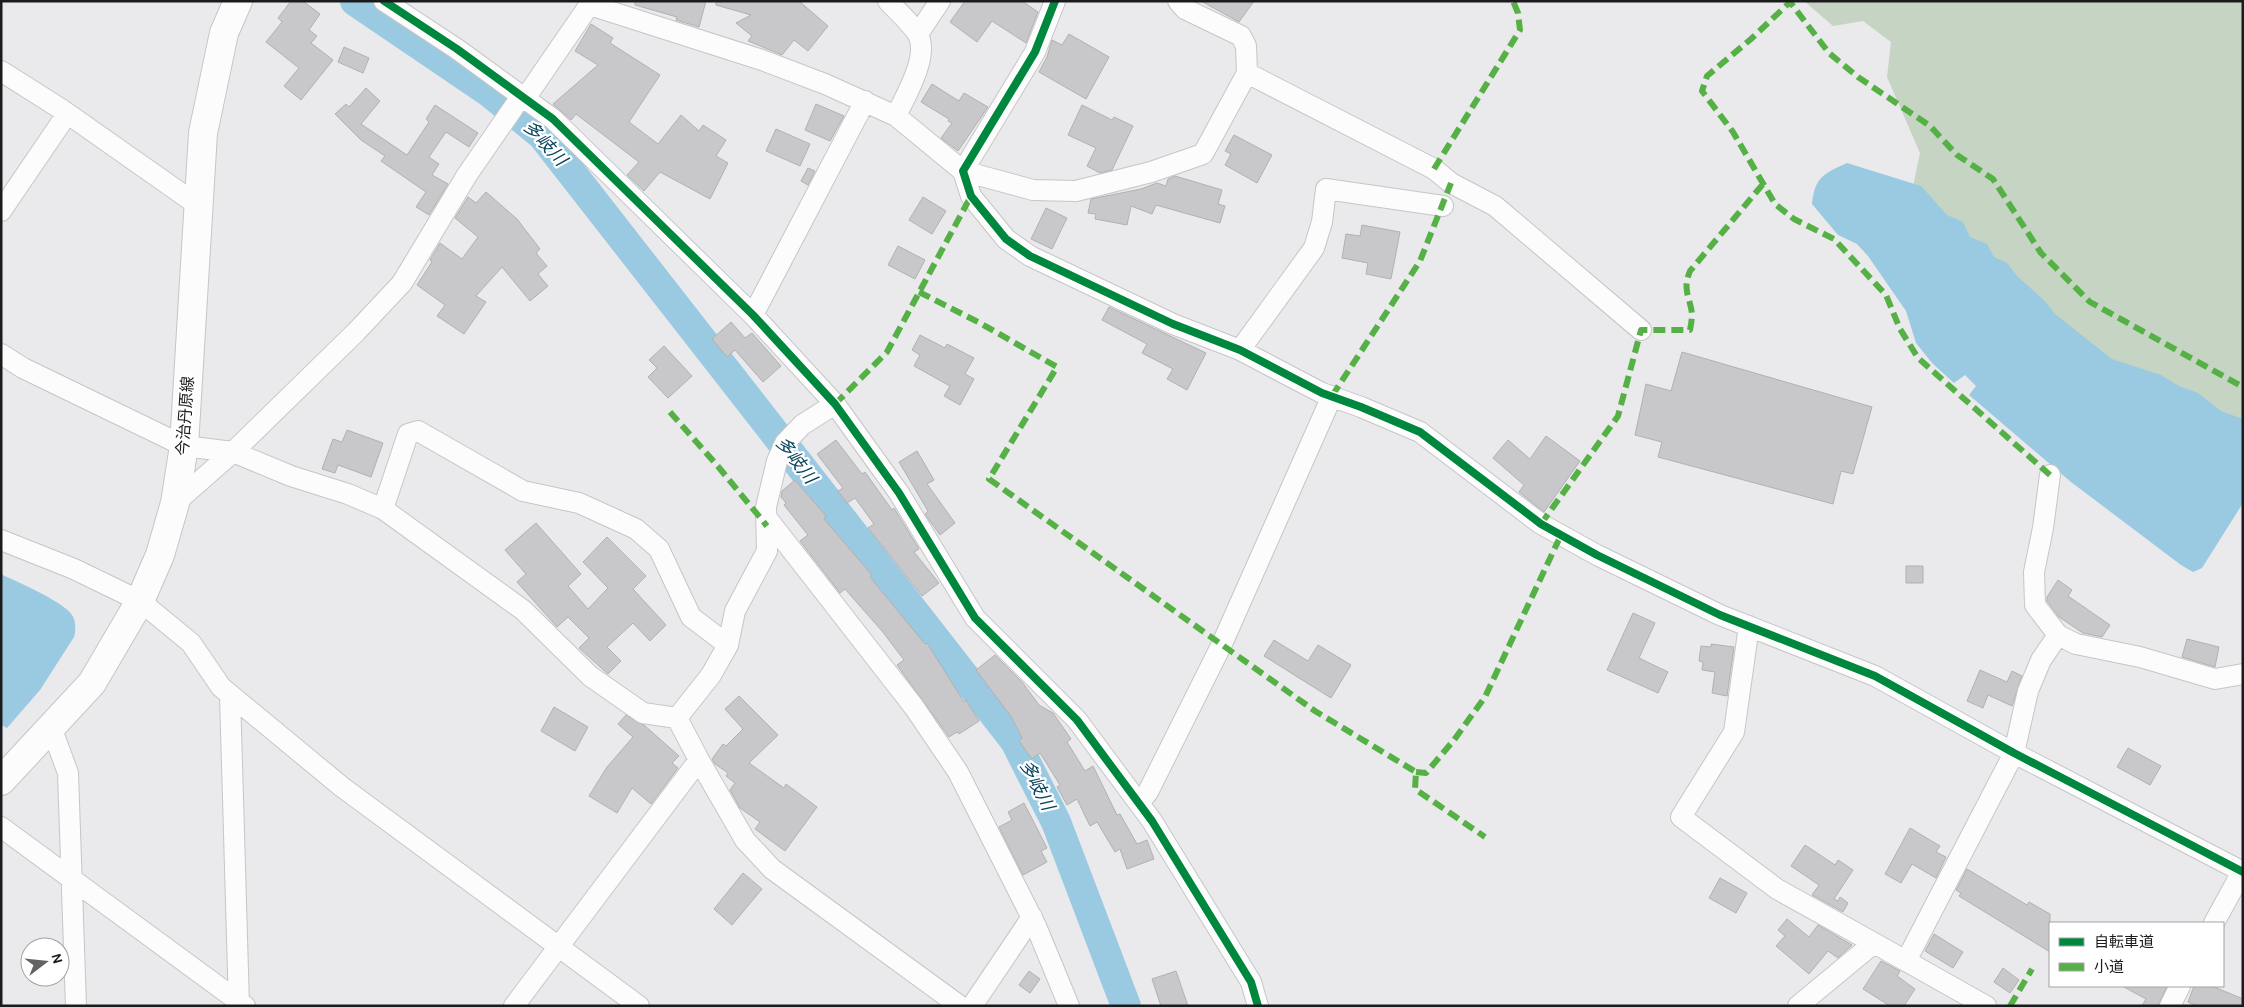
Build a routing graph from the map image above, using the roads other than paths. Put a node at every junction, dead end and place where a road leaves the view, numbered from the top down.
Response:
1 (238, 1) edge
2 (384, 1) edge
3 (888, 1) edge
4 (940, 1) edge
5 (1055, 1) edge
6 (1178, 1) edge
7 (591, 3) edge
8 (918, 34) junction
9 (1, 71) edge
10 (1247, 73) junction
11 (526, 97) junction
12 (865, 101) junction
13 (67, 114) junction
14 (896, 116) junction
15 (963, 171) junction
16 (199, 206) junction
17 (1443, 206) dead end
18 (1, 211) edge
19 (753, 315) junction
20 (1640, 330) dead end
21 (1240, 350) junction
22 (1, 354) edge
23 (1332, 396) junction
24 (835, 404) junction
25 (184, 446) junction
26 (233, 452) junction
27 (2050, 475) dead end
28 (175, 503) junction
29 (383, 509) junction
30 (766, 517) junction
31 (1, 540) edge
32 (140, 601) junction
33 (1749, 626) junction
34 (2058, 635) junction
35 (728, 645) junction
36 (2243, 674) edge
37 (230, 695) junction
38 (677, 718) junction
39 (51, 727) junction
40 (2014, 753) junction
41 (699, 760) junction
42 (1, 781) edge
43 (1139, 803) junction
44 (1, 827) edge
45 (2243, 871) edge
46 (70, 878) junction
47 (1032, 917) junction
48 (2215, 922) edge
49 (1874, 943) junction
50 (558, 946) junction
51 (1906, 961) junction
52 (2180, 987) edge
53 (241, 1004) edge
54 (76, 1006) edge
55 (514, 1006) edge
56 (639, 1006) edge
57 (960, 1006) edge
58 (972, 1006) edge
59 (1069, 1006) edge
60 (1258, 1006) edge
61 (1798, 1006) edge
62 (1986, 1006) edge
63 (2170, 1006) edge

1 - 16 main road, 今治丹原線
2 - 11 street
3 - 8 street
4 - 8 street
5 - 15 street
6 - 10 street
7 - 11 street
7 - 12 street
8 - 14 street
9 - 13 street
10 - 15 street
10 - 20 street
11 - 19 street
11 - 26 street
12 - 14 street
12 - 19 street
13 - 16 street
13 - 18 street
14 - 15 street
15 - 21 street
16 - 25 main road, 今治丹原線
17 - 21 street
19 - 24 street
21 - 23 street
22 - 25 street
23 - 33 street
23 - 43 street
24 - 30 street
24 - 43 street
25 - 26 street
25 - 28 main road, 今治丹原線
26 - 28 street
26 - 29 street
27 - 34 street
28 - 32 main road, 今治丹原線
29 - 35 street
29 - 38 street
30 - 35 street
30 - 47 street
31 - 32 street
32 - 37 street
32 - 39 main road, 今治丹原線
33 - 40 street
33 - 49 street
34 - 36 street
34 - 40 street
35 - 38 street
37 - 50 street
37 - 53 street
38 - 41 street
39 - 42 main road, 今治丹原線
39 - 46 street
40 - 45 street
40 - 51 street
41 - 50 street
41 - 57 street
43 - 60 street
44 - 46 street
45 - 48 street
46 - 53 street
46 - 54 street
47 - 58 street
47 - 59 street
49 - 51 street
49 - 61 street
50 - 55 street
50 - 56 street
51 - 62 street
52 - 63 street

